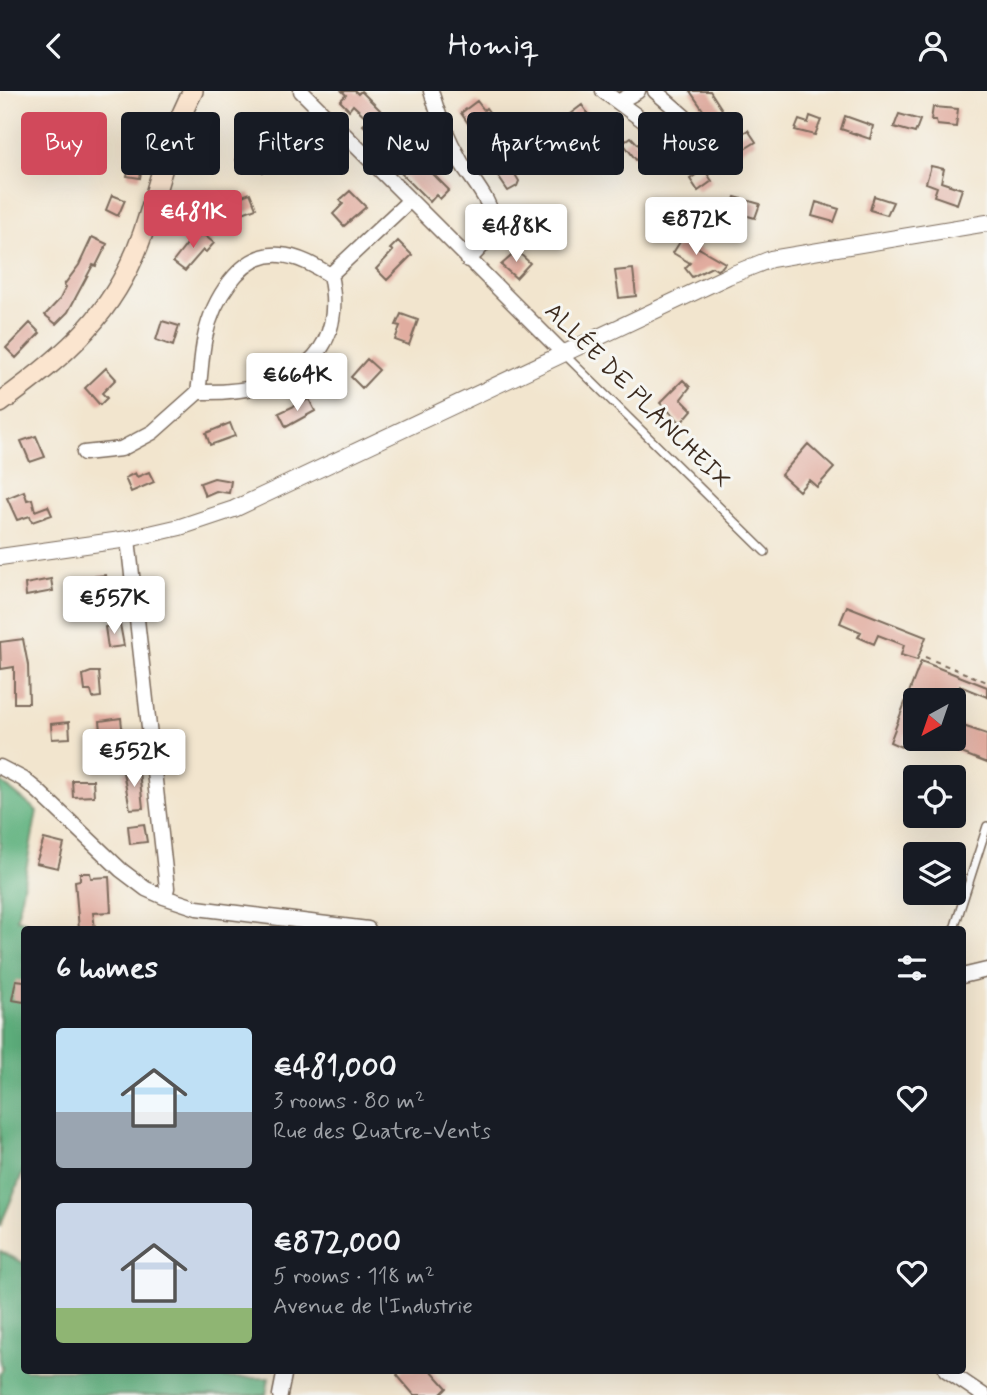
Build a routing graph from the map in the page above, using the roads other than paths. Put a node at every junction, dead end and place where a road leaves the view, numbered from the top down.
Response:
1 (193, 91) edge
2 (300, 91) edge
3 (431, 91) edge
4 (603, 91) edge
5 (638, 91) edge
6 (655, 91) edge
7 (618, 102) junction
8 (409, 201) junction
9 (987, 223) edge
10 (468, 260) junction
11 (330, 275) junction
12 (563, 353) junction
13 (198, 391) junction
14 (0, 403) edge
15 (84, 453) dead end
16 (128, 539) junction
17 (765, 552) dead end
18 (0, 557) edge
19 (0, 767) edge
20 (987, 826) edge
21 (164, 897) junction
22 (344, 926) edge
23 (955, 926) edge
24 (987, 969) edge
25 (966, 976) edge
26 (284, 1374) edge
27 (952, 1374) edge
28 (279, 1395) edge
29 (983, 1395) edge

1 - 14 main road
2 - 8 street, ALLÉE DE PLANCHEIX
3 - 10 street
4 - 7 street
5 - 7 street
6 - 7 street
8 - 10 street, ALLÉE DE PLANCHEIX
8 - 11 street
9 - 12 street
10 - 12 street, ALLÉE DE PLANCHEIX
11 - 13 street
11 - 13 street
12 - 16 street
12 - 17 lane, ALLÉE DE PLANCHEIX
13 - 15 street
16 - 18 street
16 - 21 street
19 - 21 street
20 - 23 lane
21 - 22 street
24 - 25 street
26 - 28 street
27 - 29 street

